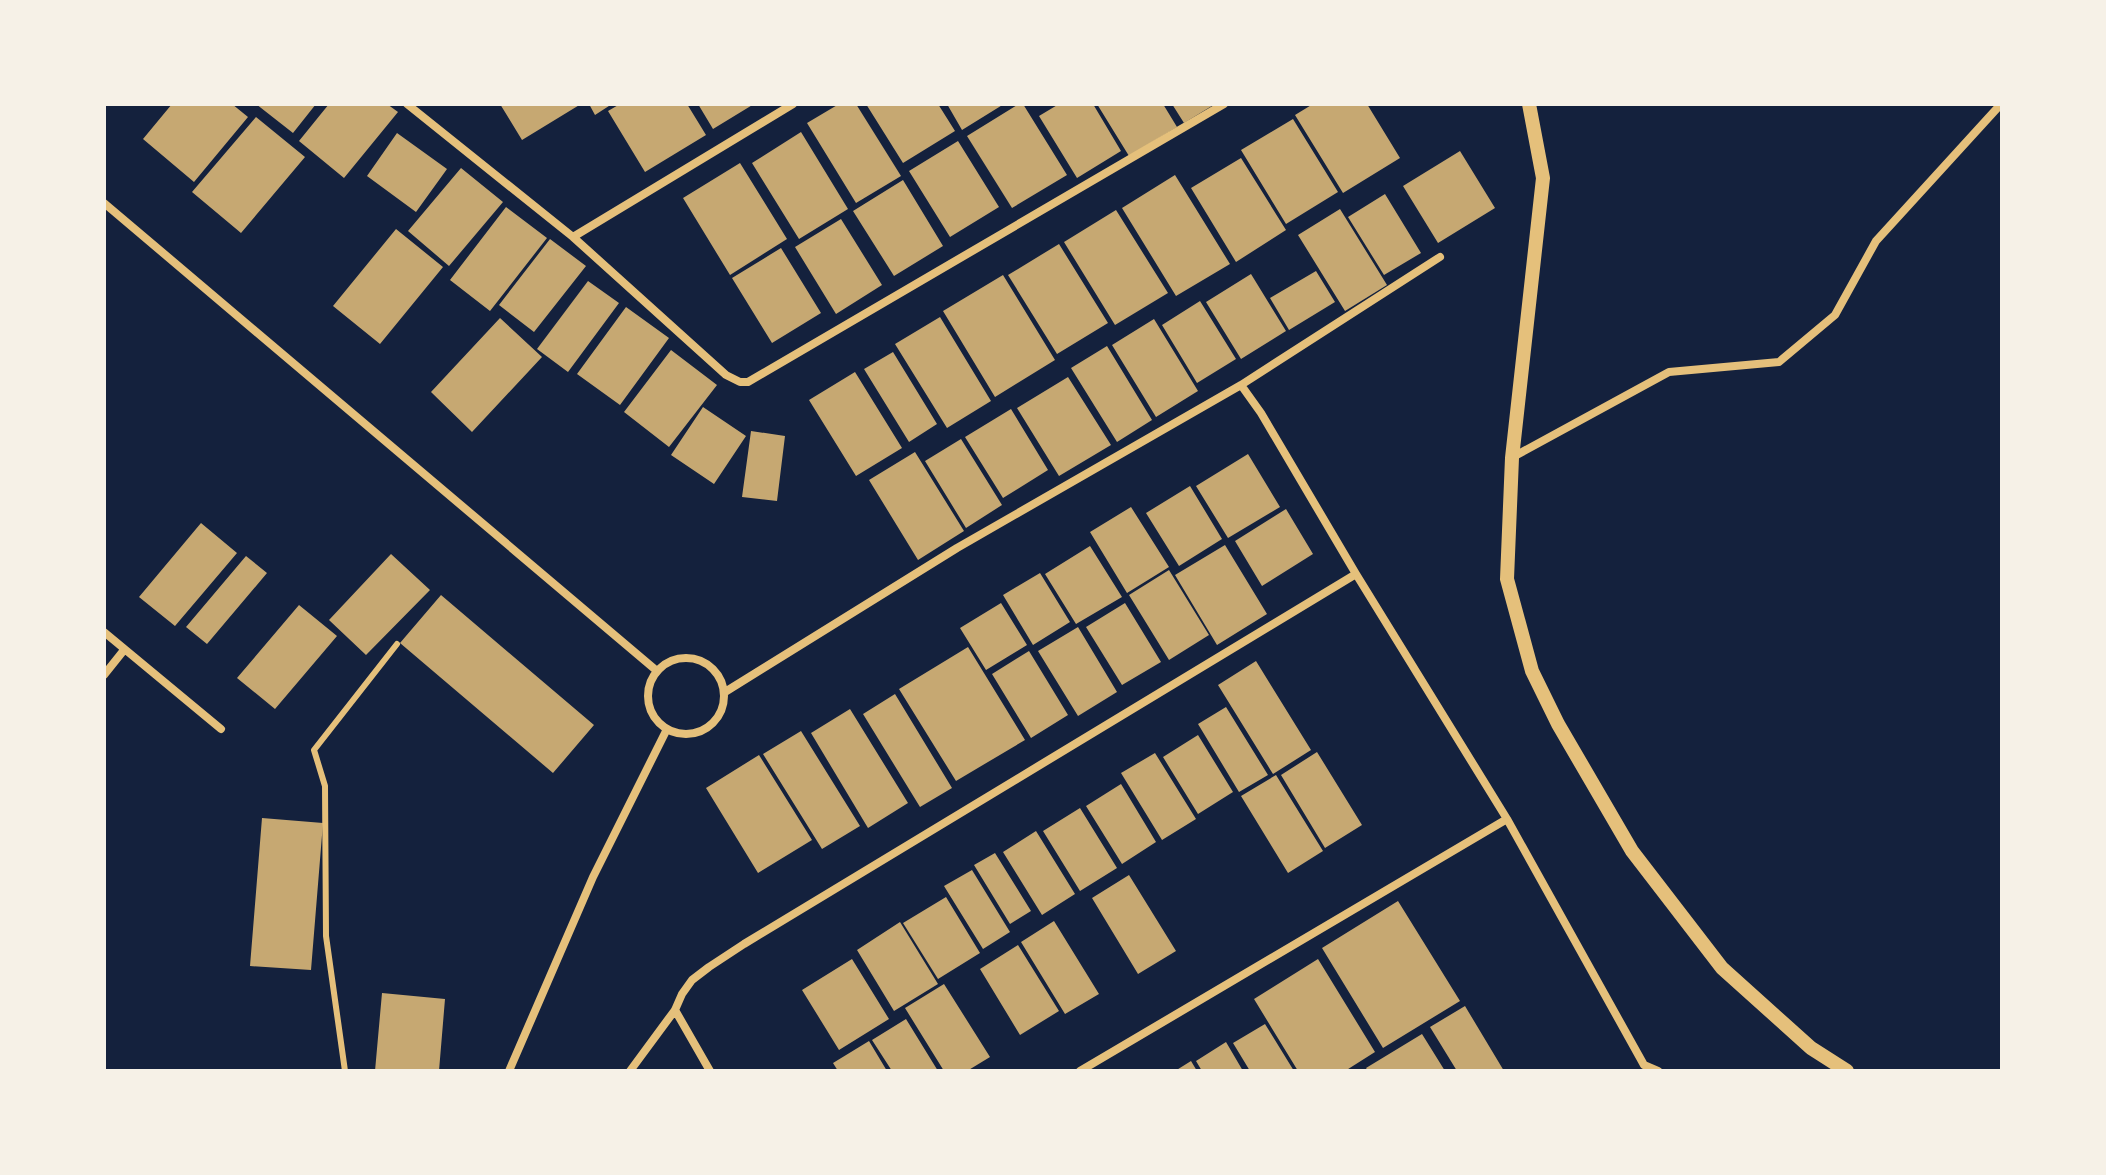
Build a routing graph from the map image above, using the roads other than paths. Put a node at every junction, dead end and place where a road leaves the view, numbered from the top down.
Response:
1 (407, 104) edge
2 (793, 104) edge
3 (1224, 104) edge
4 (1529, 104) edge
5 (2001, 104) edge
6 (104, 203) edge
7 (573, 237) junction
8 (1440, 257) dead end
9 (1241, 385) junction
10 (1512, 458) junction
11 (1356, 574) junction
12 (104, 632) edge
13 (397, 644) dead end
14 (124, 650) junction
15 (657, 671) junction
16 (104, 675) edge
17 (725, 692) junction
18 (221, 729) dead end
19 (667, 729) junction
20 (1507, 819) junction
21 (675, 1010) junction
22 (1644, 1065) junction
23 (345, 1071) edge
24 (509, 1071) edge
25 (630, 1071) edge
26 (710, 1071) edge
27 (1080, 1071) edge
28 (1635, 1071) edge
29 (1658, 1071) edge
30 (1847, 1071) edge

1 - 7 street
2 - 7 street
3 - 7 street
4 - 10 street
5 - 10 street
6 - 15 street
8 - 9 street
9 - 11 street
9 - 17 street
10 - 30 street
11 - 20 street
11 - 21 street
12 - 14 street
13 - 23 lane
14 - 16 street
14 - 18 street
15 - 17 street
15 - 19 street
17 - 19 street
19 - 24 street
20 - 22 street
20 - 27 street
21 - 25 street
21 - 26 street
22 - 28 street
22 - 29 street

